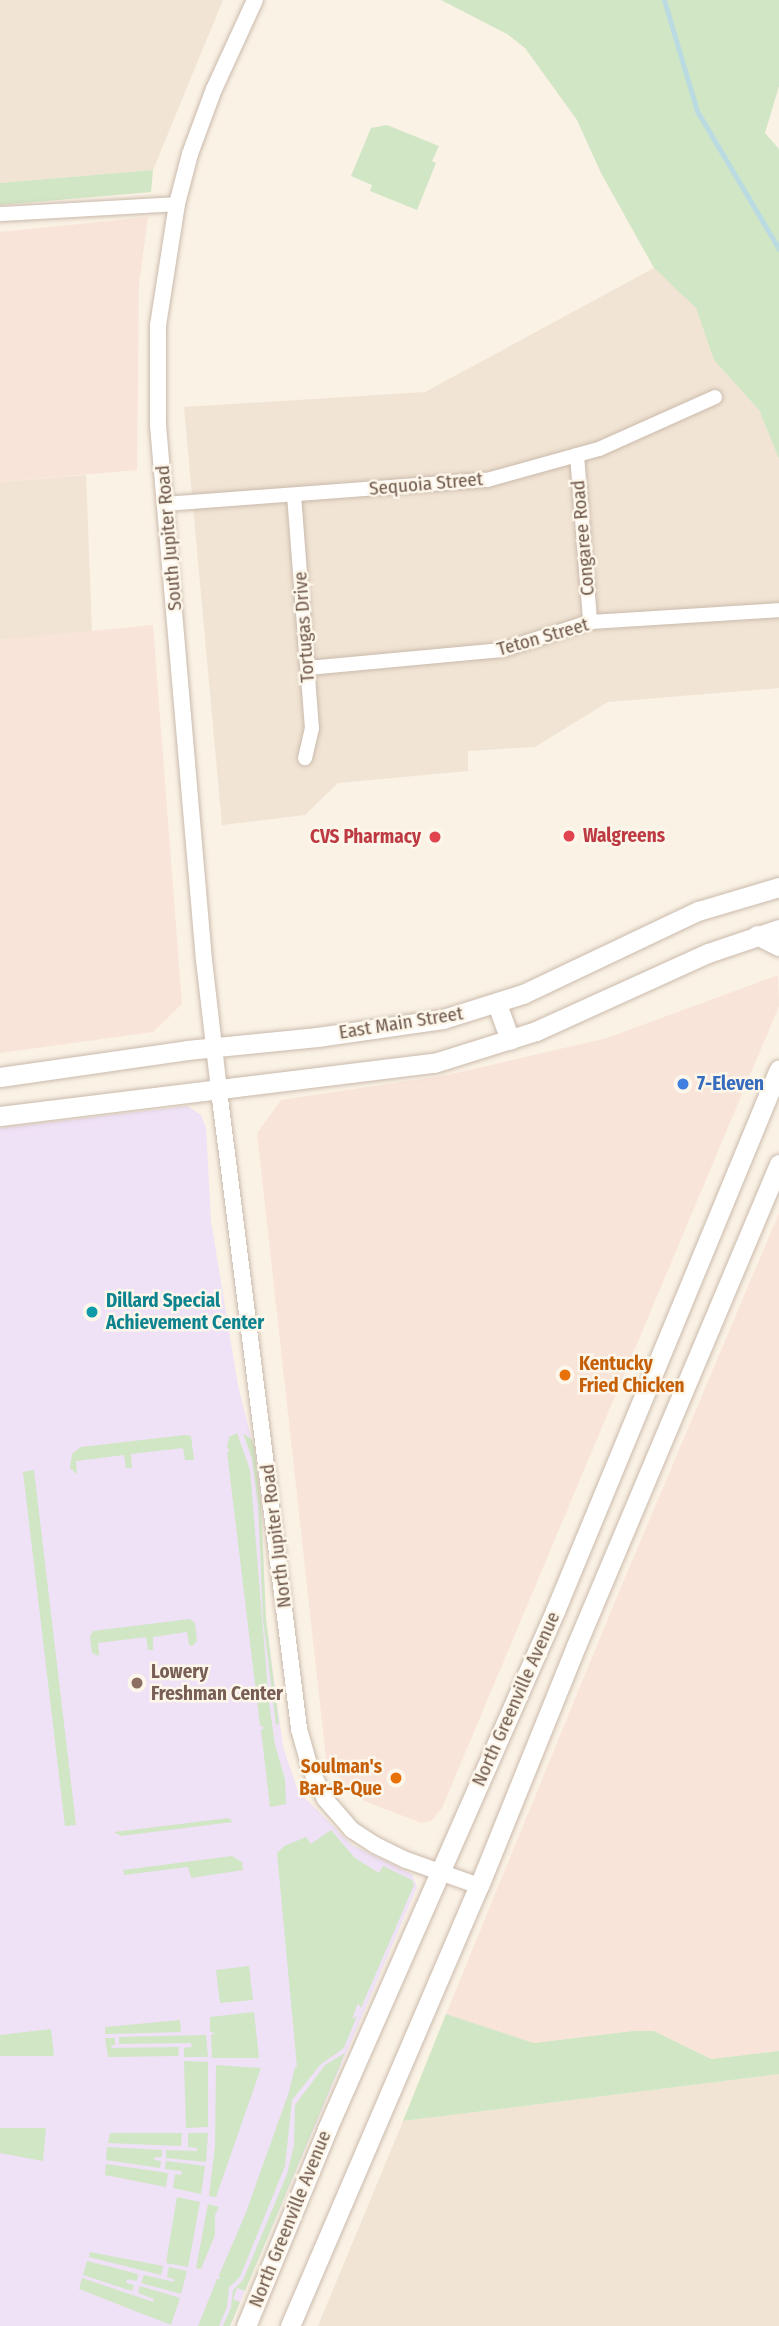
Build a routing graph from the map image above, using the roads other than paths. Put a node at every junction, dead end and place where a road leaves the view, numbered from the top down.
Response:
1 (255, 0) edge
2 (177, 204) junction
3 (0, 214) edge
4 (715, 397) dead end
5 (577, 455) junction
6 (295, 495) junction
7 (165, 504) junction
8 (779, 610) edge
9 (590, 622) junction
10 (308, 668) junction
11 (304, 758) dead end
12 (779, 887) edge
13 (779, 929) edge
14 (757, 934) junction
15 (779, 946) edge
16 (497, 1004) junction
17 (510, 1040) junction
18 (215, 1048) junction
19 (779, 1069) edge
20 (0, 1077) edge
21 (219, 1090) junction
22 (0, 1116) edge
23 (779, 1164) edge
24 (439, 1872) junction
25 (479, 1886) junction
26 (246, 2326) edge
27 (290, 2326) edge

1 - 2 street, South Jupiter Road
2 - 3 street
2 - 7 street, South Jupiter Road
4 - 5 street, Sequoia Street
5 - 6 street, Sequoia Street
5 - 9 street, Congaree Road
6 - 7 street, Sequoia Street
6 - 10 street, Tortugas Drive
7 - 18 street, South Jupiter Road
8 - 9 street, Teton Street
9 - 10 street, Teton Street
10 - 11 street, Tortugas Drive
12 - 16 main road, East Main Street
13 - 14 main road, East Main Street
14 - 15 main road
14 - 17 main road, East Main Street
16 - 17 main road
16 - 18 main road, East Main Street
17 - 21 main road, East Main Street
18 - 20 main road, East Main Street
18 - 21 street, South Jupiter Road
19 - 24 main road, North Greenville Avenue
21 - 22 main road, East Main Street
21 - 24 street, North Jupiter Road
23 - 25 main road, North Greenville Avenue
24 - 25 street, North Jupiter Road
24 - 26 main road, North Greenville Avenue
25 - 27 main road, North Greenville Avenue

